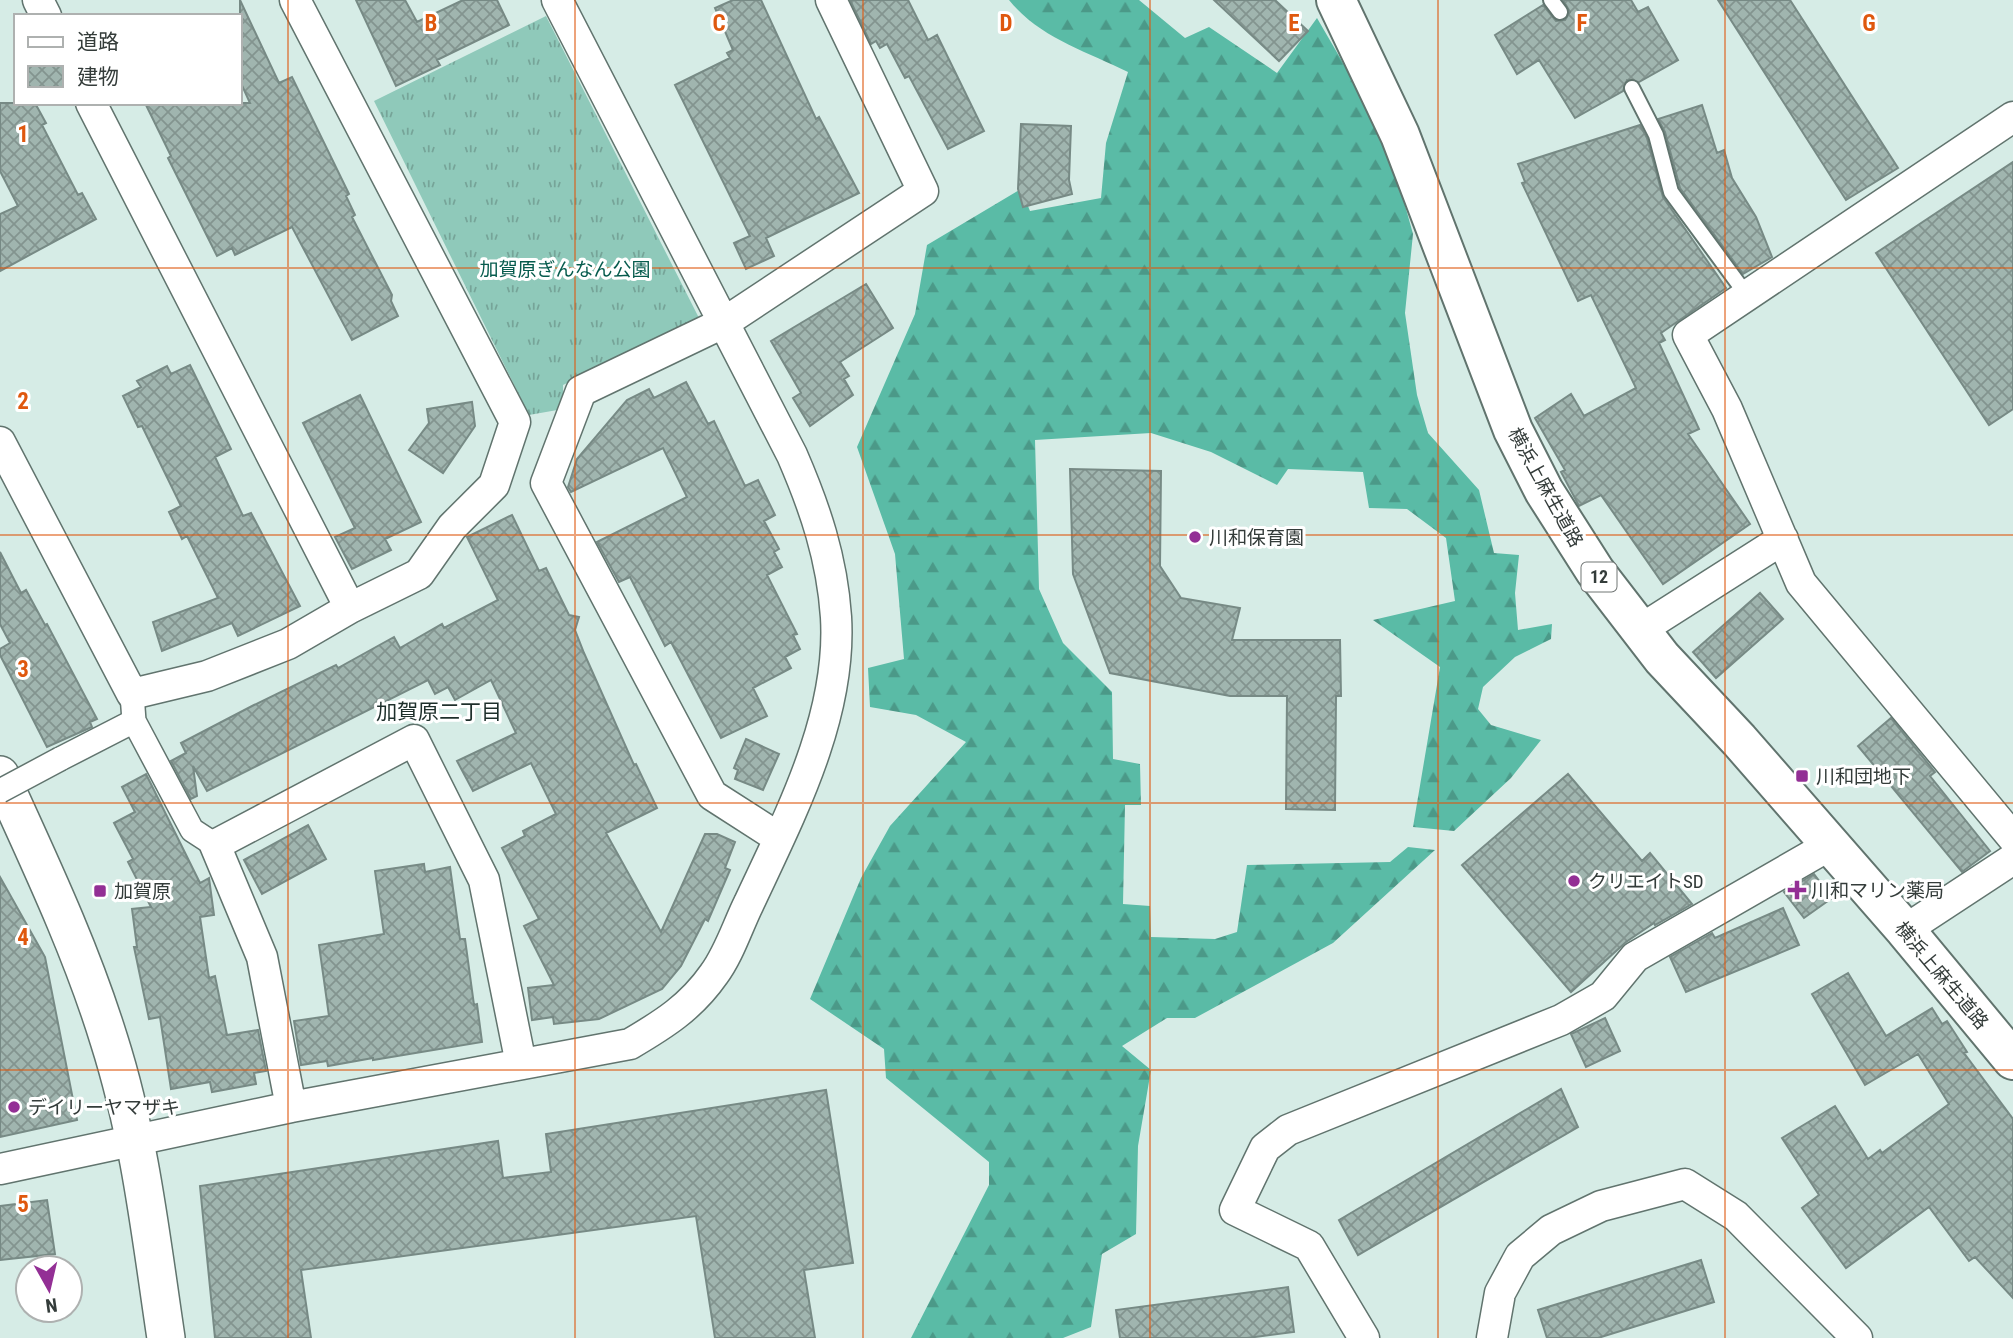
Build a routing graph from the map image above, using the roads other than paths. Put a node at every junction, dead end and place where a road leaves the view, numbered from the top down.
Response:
1 (295, 0) edge
2 (557, 0) edge
3 (831, 0) edge
4 (1336, 0) edge
5 (1632, 88) dead end
6 (92, 105) edge
7 (2013, 117) edge
8 (1746, 294) junction
9 (725, 322) junction
10 (0, 442) edge
11 (1783, 538) junction
12 (350, 608) junction
13 (1640, 630) junction
14 (133, 708) junction
15 (0, 775) edge
16 (0, 791) edge
17 (779, 838) junction
18 (2013, 838) edge
19 (215, 845) junction
20 (1830, 845) junction
21 (2013, 859) edge
22 (1905, 930) junction
23 (2013, 1060) edge
24 (521, 1064) junction
25 (291, 1107) junction
26 (136, 1141) junction
27 (0, 1169) edge
28 (1484, 1337) edge
29 (166, 1338) edge
30 (1364, 1338) edge
31 (1857, 1338) edge

1 - 12 street
2 - 9 street
3 - 9 street
4 - 13 main road, 横浜上麻生道路 / 12
5 - 8 lane
6 - 12 street
7 - 8 street
8 - 11 street
9 - 17 street
9 - 17 street
10 - 14 street
11 - 13 street
11 - 18 street
12 - 14 street
13 - 20 main road, 横浜上麻生道路 / 12
14 - 16 street, bridge
14 - 19 street
15 - 26 street
17 - 24 street
19 - 24 street
19 - 25 street
20 - 22 main road, 横浜上麻生道路 / 12
20 - 30 street
21 - 22 street
22 - 23 main road, 横浜上麻生道路 / 12
24 - 25 street
25 - 26 street
26 - 27 street
26 - 29 street
28 - 31 street

